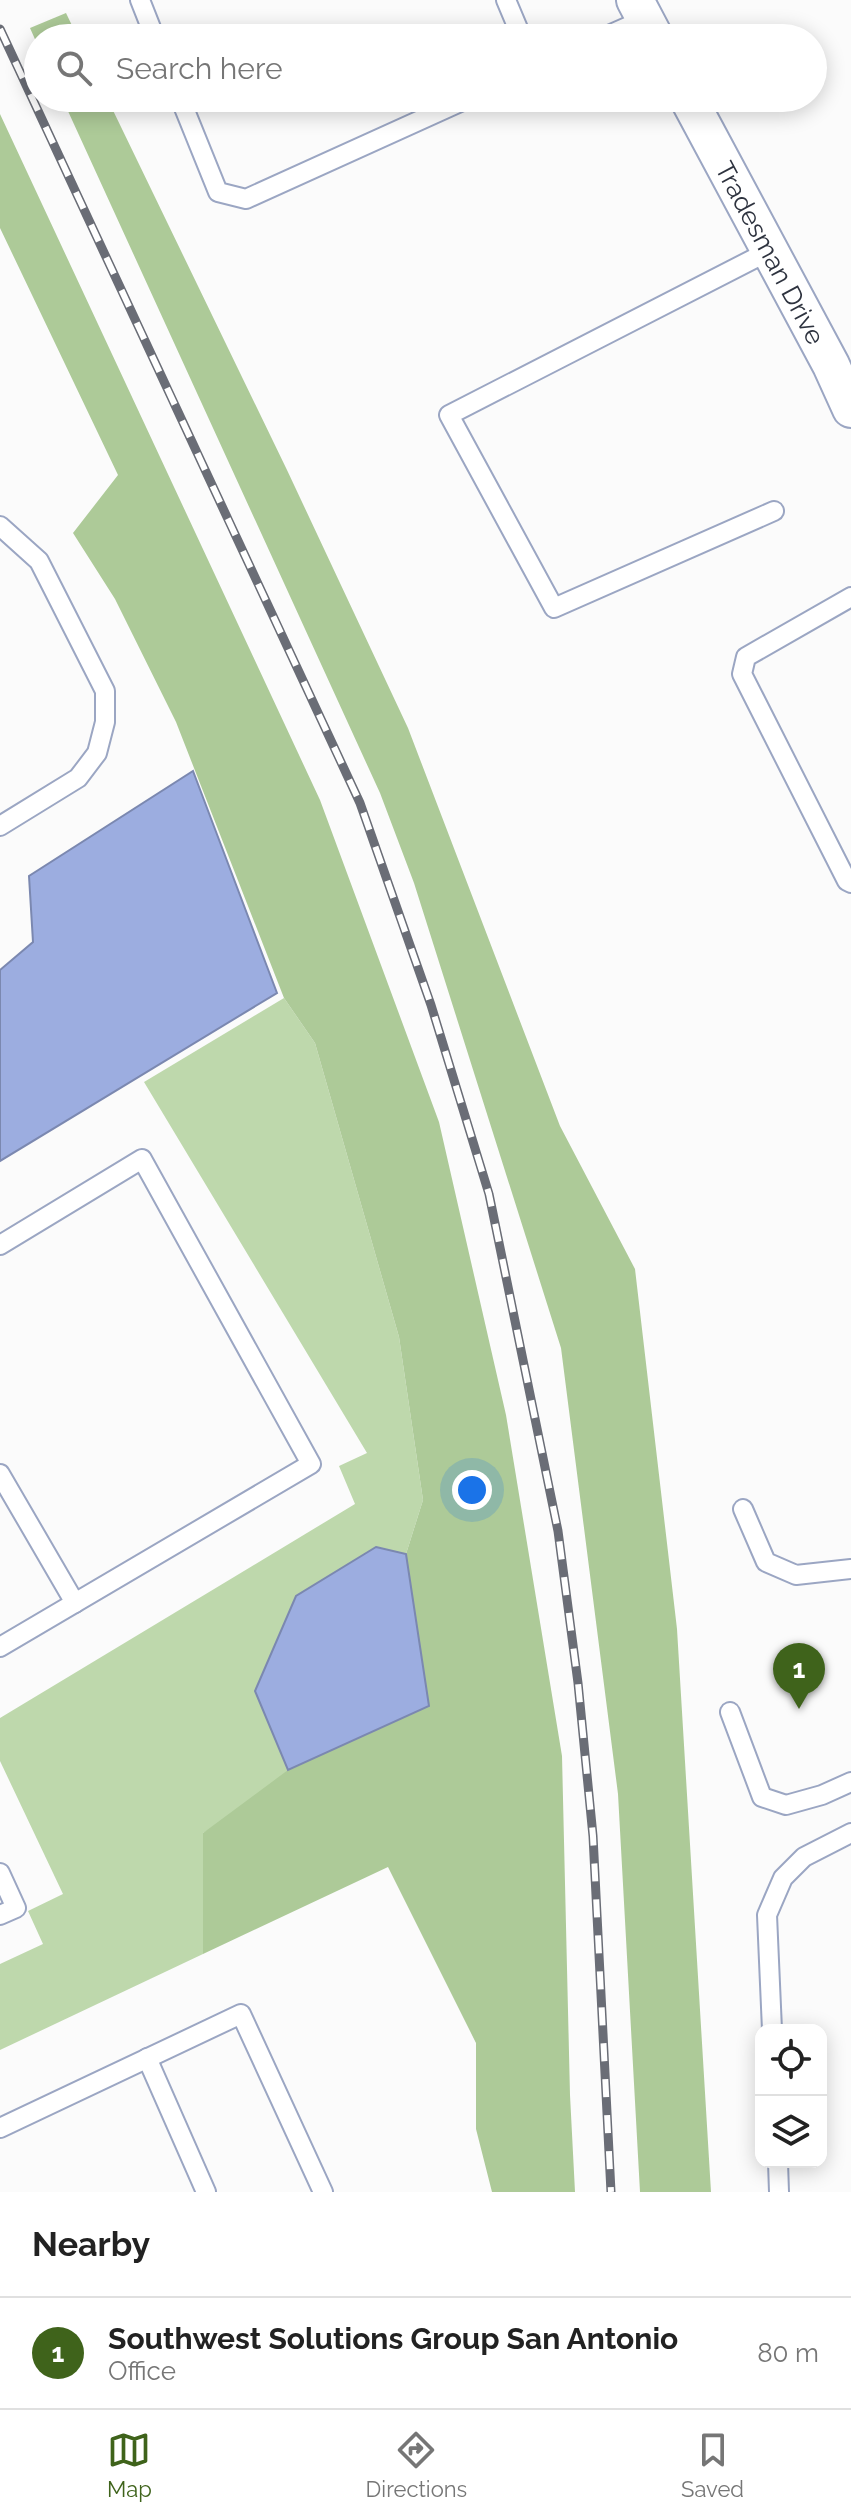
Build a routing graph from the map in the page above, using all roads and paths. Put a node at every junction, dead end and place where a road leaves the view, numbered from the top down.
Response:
1 (140, 0) edge
2 (506, 0) edge
3 (149, 24) edge
4 (516, 24) edge
5 (186, 112) edge
6 (438, 112) edge
7 (695, 112) edge
8 (769, 251) junction
9 (851, 409) edge
10 (774, 511) dead end
11 (0, 526) edge
12 (851, 597) edge
13 (0, 826) edge
14 (851, 883) edge
15 (0, 1245) edge
16 (0, 1474) edge
17 (743, 1509) dead end
18 (851, 1569) edge
19 (75, 1603) junction
20 (0, 1647) edge
21 (730, 1712) dead end
22 (851, 1782) edge
23 (851, 1833) edge
24 (0, 1873) edge
25 (0, 1915) edge
26 (772, 2024) edge
27 (147, 2058) junction
28 (0, 2128) edge
29 (778, 2168) edge
30 (206, 2192) edge
31 (323, 2192) edge
32 (779, 2192) edge

1 - 3 lane
2 - 4 lane
5 - 6 lane
7 - 8 street, Tradesman Drive
8 - 9 street, Tradesman Drive
8 - 10 lane
11 - 13 lane
12 - 14 lane
15 - 19 lane
16 - 19 lane
17 - 18 lane
19 - 20 lane
21 - 22 lane
23 - 26 lane
24 - 25 lane
27 - 28 lane
27 - 30 lane
27 - 31 lane
29 - 32 lane

